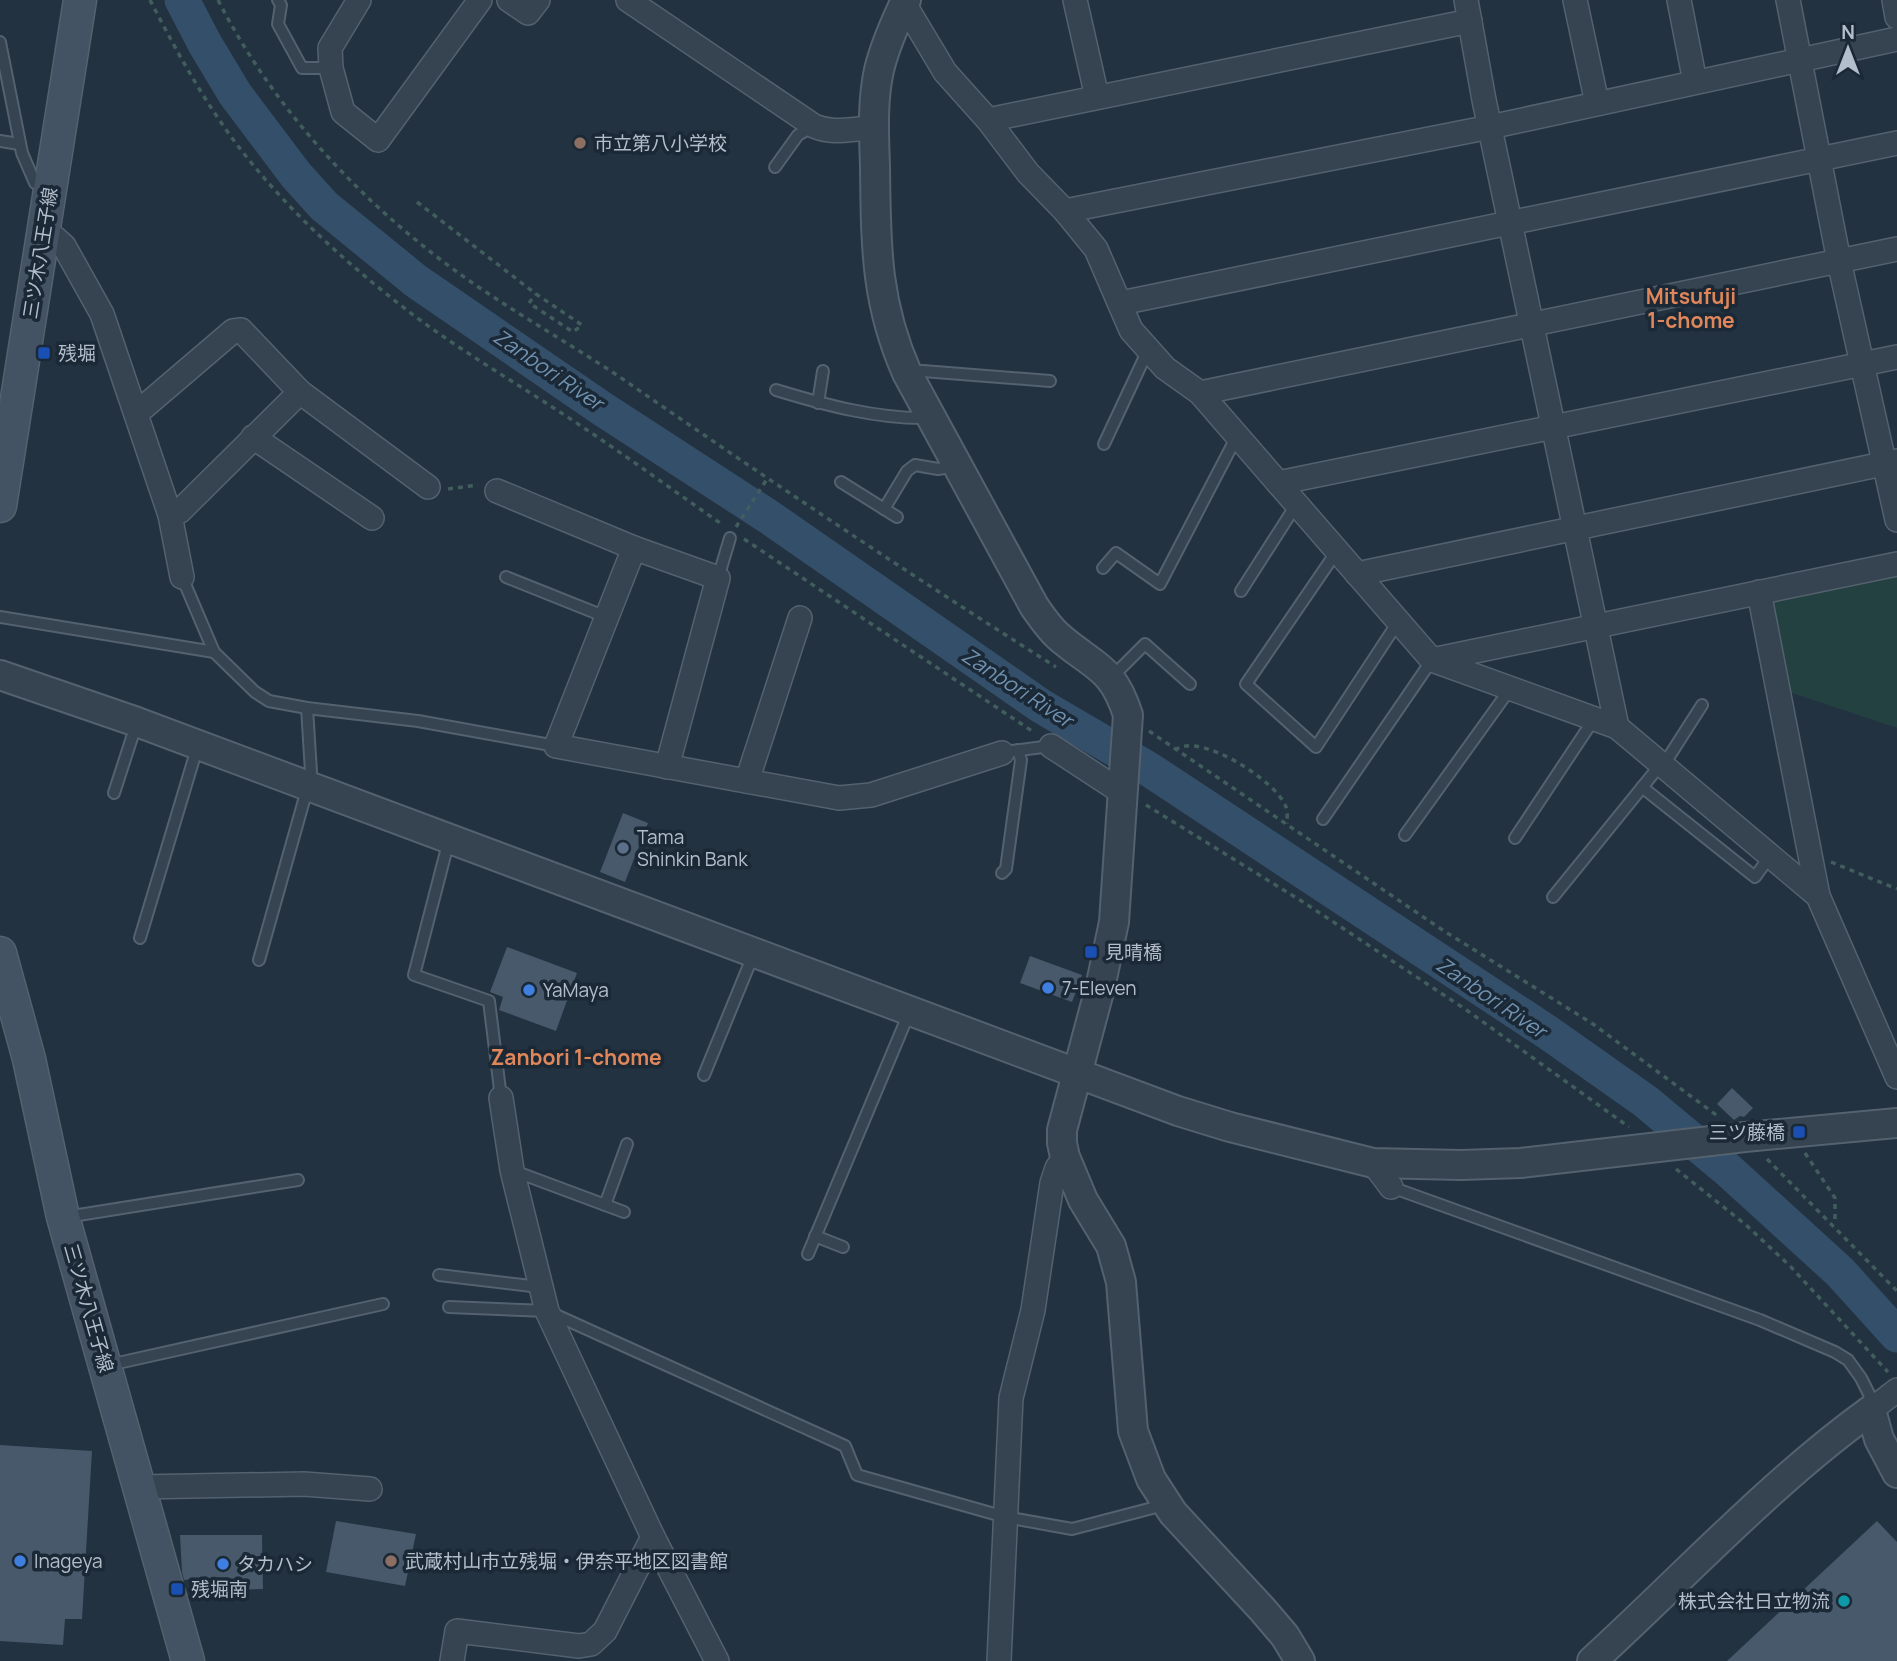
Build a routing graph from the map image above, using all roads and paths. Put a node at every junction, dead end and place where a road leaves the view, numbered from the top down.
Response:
1 (80, 0) edge
2 (150, 0) edge
3 (218, 0) edge
4 (278, 0) edge
5 (359, 0) edge
6 (480, 0) edge
7 (509, 0) edge
8 (538, 0) edge
9 (628, 0) edge
10 (1575, 0) edge
11 (1679, 0) edge
12 (1788, 0) edge
13 (1894, 0) edge
14 (904, 1) edge
15 (1080, 1) edge
16 (1468, 10) edge
17 (1897, 17) edge
18 (1897, 39) edge
19 (0, 41) edge
20 (1800, 58) junction
21 (331, 68) junction
22 (1695, 82) junction
23 (1097, 97) junction
24 (1597, 103) junction
25 (988, 120) junction
26 (814, 126) junction
27 (1490, 127) junction
28 (874, 128) junction
29 (0, 141) edge
30 (1897, 143) edge
31 (19, 144) junction
32 (1819, 158) junction
33 (775, 167) dead end
34 (50, 191) junction
35 (417, 202) dead end
36 (1065, 211) junction
37 (1511, 224) junction
38 (43, 235) junction
39 (1897, 249) edge
40 (1839, 261) junction
41 (536, 294) junction
42 (1121, 303) junction
43 (562, 325) junction
44 (1532, 325) junction
45 (555, 335) junction
46 (1148, 350) junction
47 (1897, 357) edge
48 (1862, 365) junction
49 (823, 371) dead end
50 (907, 373) junction
51 (1050, 380) dead end
52 (776, 390) dead end
53 (300, 392) junction
54 (1200, 393) junction
55 (818, 403) junction
56 (135, 409) junction
57 (931, 417) junction
58 (1553, 427) junction
59 (1237, 436) junction
60 (253, 437) junction
61 (1104, 444) dead end
62 (1891, 462) edge
63 (957, 466) junction
64 (767, 478) junction
65 (841, 482) dead end
66 (1278, 483) junction
67 (428, 487) joint
68 (497, 491) joint
69 (1296, 505) junction
70 (0, 506) edge
71 (884, 509) junction
72 (170, 515) junction
73 (897, 517) dead end
74 (372, 518) dead end
75 (1897, 520) edge
76 (724, 525) dead end
77 (736, 526) dead end
78 (1574, 527) junction
79 (732, 535) joint
80 (634, 548) junction
81 (1337, 551) junction
82 (1897, 564) edge
83 (1103, 568) dead end
84 (1357, 574) junction
85 (182, 577) joint
86 (506, 577) dead end
87 (718, 578) junction
88 (1241, 591) dead end
89 (1759, 592) junction
90 (0, 617) edge
91 (606, 617) junction
92 (800, 618) dead end
93 (1398, 622) junction
94 (1595, 626) junction
95 (214, 652) junction
96 (1432, 660) junction
97 (1056, 667) dead end
98 (0, 675) edge
99 (1111, 678) junction
100 (1190, 684) dead end
101 (1510, 689) junction
102 (1702, 705) dead end
103 (307, 708) junction
104 (1594, 719) junction
105 (137, 722) junction
106 (1617, 727) junction
107 (1140, 728) junction
108 (198, 745) junction
109 (556, 746) junction
110 (1051, 746) junction
111 (1175, 750) junction
112 (1010, 752) junction
113 (1662, 765) junction
114 (667, 767) junction
115 (747, 781) junction
116 (309, 786) junction
117 (1642, 787) junction
118 (114, 793) dead end
119 (1129, 794) junction
120 (1323, 819) dead end
121 (1287, 825) junction
122 (1405, 835) dead end
123 (1515, 838) dead end
124 (449, 840) junction
125 (1810, 854) junction
126 (1770, 856) junction
127 (1002, 873) dead end
128 (1897, 889) edge
129 (1818, 896) junction
130 (1553, 897) dead end
131 (140, 938) dead end
132 (0, 953) edge
133 (754, 953) junction
134 (259, 960) dead end
135 (910, 1010) junction
136 (1077, 1073) junction
137 (705, 1075) dead end
138 (1897, 1077) edge
139 (501, 1098) joint
140 (1719, 1118) dead end
141 (1897, 1123) edge
142 (1629, 1128) dead end
143 (1791, 1133) junction
144 (627, 1144) dead end
145 (1065, 1157) junction
146 (1768, 1160) dead end
147 (1373, 1163) junction
148 (512, 1170) junction
149 (1679, 1172) dead end
150 (298, 1180) dead end
151 (1391, 1187) joint
152 (605, 1205) junction
153 (624, 1212) dead end
154 (63, 1217) junction
155 (1836, 1226) junction
156 (815, 1236) junction
157 (843, 1247) dead end
158 (807, 1254) dead end
159 (439, 1275) dead end
160 (542, 1287) junction
161 (1897, 1291) edge
162 (383, 1304) dead end
163 (449, 1307) dead end
164 (547, 1311) junction
165 (105, 1366) junction
166 (1896, 1385) edge
167 (1871, 1410) junction
168 (1897, 1473) edge
169 (139, 1487) junction
170 (370, 1489) dead end
171 (1167, 1504) junction
172 (1005, 1517) junction
173 (653, 1537) junction
174 (188, 1661) edge
175 (452, 1661) edge
176 (717, 1661) edge
177 (999, 1661) edge
178 (1300, 1661) edge
179 (1592, 1661) edge

1 - 34 main road, 三ツ木八王子線
2 - 76 path
3 - 45 path
4 - 21 lane
5 - 21 street
6 - 21 street
7 - 8 street
9 - 26 street
10 - 24 street
11 - 22 street
12 - 20 street
13 - 17 street
14 - 25 street
14 - 28 street
15 - 23 street
16 - 23 street
16 - 27 street
18 - 20 street
19 - 31 lane
20 - 22 street
20 - 32 street
22 - 24 street
23 - 25 street
24 - 27 street
25 - 36 street
26 - 28 street
26 - 33 lane
27 - 36 street
27 - 37 street
28 - 50 street
29 - 31 lane
30 - 32 street
31 - 34 lane
32 - 37 street
32 - 40 street
34 - 38 main road, 三ツ木八王子線
35 - 41 path
36 - 42 street
37 - 42 street
37 - 44 street
38 - 56 street
38 - 70 main road, 三ツ木八王子線
39 - 40 street
40 - 44 street
40 - 48 street
41 - 43 path
41 - 43 path
42 - 46 street
43 - 45 path
44 - 54 street
44 - 58 street
45 - 64 path
46 - 54 street
46 - 61 lane
47 - 48 street
48 - 58 street
48 - 62 street
49 - 55 lane
50 - 51 lane
50 - 57 street
52 - 55 lane
53 - 56 street
53 - 60 street
53 - 67 street
54 - 59 street
55 - 57 lane
56 - 72 street
57 - 63 street
58 - 66 street
58 - 78 street
59 - 66 street
59 - 83 lane
60 - 72 street
60 - 74 street
62 - 75 street
62 - 78 street
63 - 71 lane
63 - 99 street
64 - 77 path
64 - 97 path
65 - 71 lane
66 - 69 street
67 - 68 path
68 - 80 street
69 - 81 street
69 - 88 lane
71 - 73 lane
72 - 85 street
78 - 84 street
78 - 94 street
79 - 87 lane
79 - 110 path
80 - 87 street
80 - 91 street
81 - 84 street
81 - 93 lane
82 - 89 street
84 - 93 street
85 - 95 lane
86 - 91 lane
87 - 114 street
89 - 94 street
89 - 125 street
90 - 95 lane
91 - 109 street
92 - 115 street
93 - 96 street
94 - 96 street
94 - 106 street
95 - 103 lane
96 - 101 street
96 - 120 lane
98 - 105 street
99 - 100 lane
99 - 107 street
101 - 104 street
101 - 122 lane
102 - 113 lane
103 - 109 lane
103 - 116 lane
104 - 106 street
104 - 123 lane
105 - 108 street
105 - 118 lane
106 - 113 street
107 - 111 path
107 - 119 street
108 - 116 street
108 - 131 lane
109 - 114 street
110 - 112 lane
110 - 119 street
111 - 121 path
111 - 121 path
112 - 115 street
112 - 127 lane
113 - 117 lane
113 - 126 street
114 - 115 street
116 - 124 street
116 - 134 lane
117 - 126 lane
117 - 130 lane
119 - 136 street
119 - 142 path
121 - 140 path
124 - 133 street
124 - 139 lane
125 - 128 path
125 - 129 street
126 - 129 street
129 - 138 street
132 - 154 main road, 三ツ木八王子線
133 - 135 street
133 - 137 lane
135 - 136 street
135 - 156 lane
136 - 145 street
136 - 147 street
139 - 148 street
141 - 143 street
143 - 147 street
143 - 155 path
144 - 152 lane
145 - 171 street
145 - 172 street
146 - 155 path
147 - 151 street
148 - 152 lane
148 - 160 street
149 - 166 path
150 - 154 lane
151 - 167 lane
152 - 153 lane
154 - 165 main road, 三ツ木八王子線
155 - 161 path
156 - 157 lane
156 - 158 lane
159 - 160 lane
160 - 164 street
162 - 165 lane
163 - 164 lane
164 - 172 lane
164 - 173 street
165 - 169 main road, 三ツ木八王子線
166 - 167 street
167 - 168 street
167 - 179 street
169 - 170 street
169 - 174 main road, 三ツ木八王子線
171 - 172 lane
171 - 178 street
172 - 177 street
173 - 175 street
173 - 176 street

